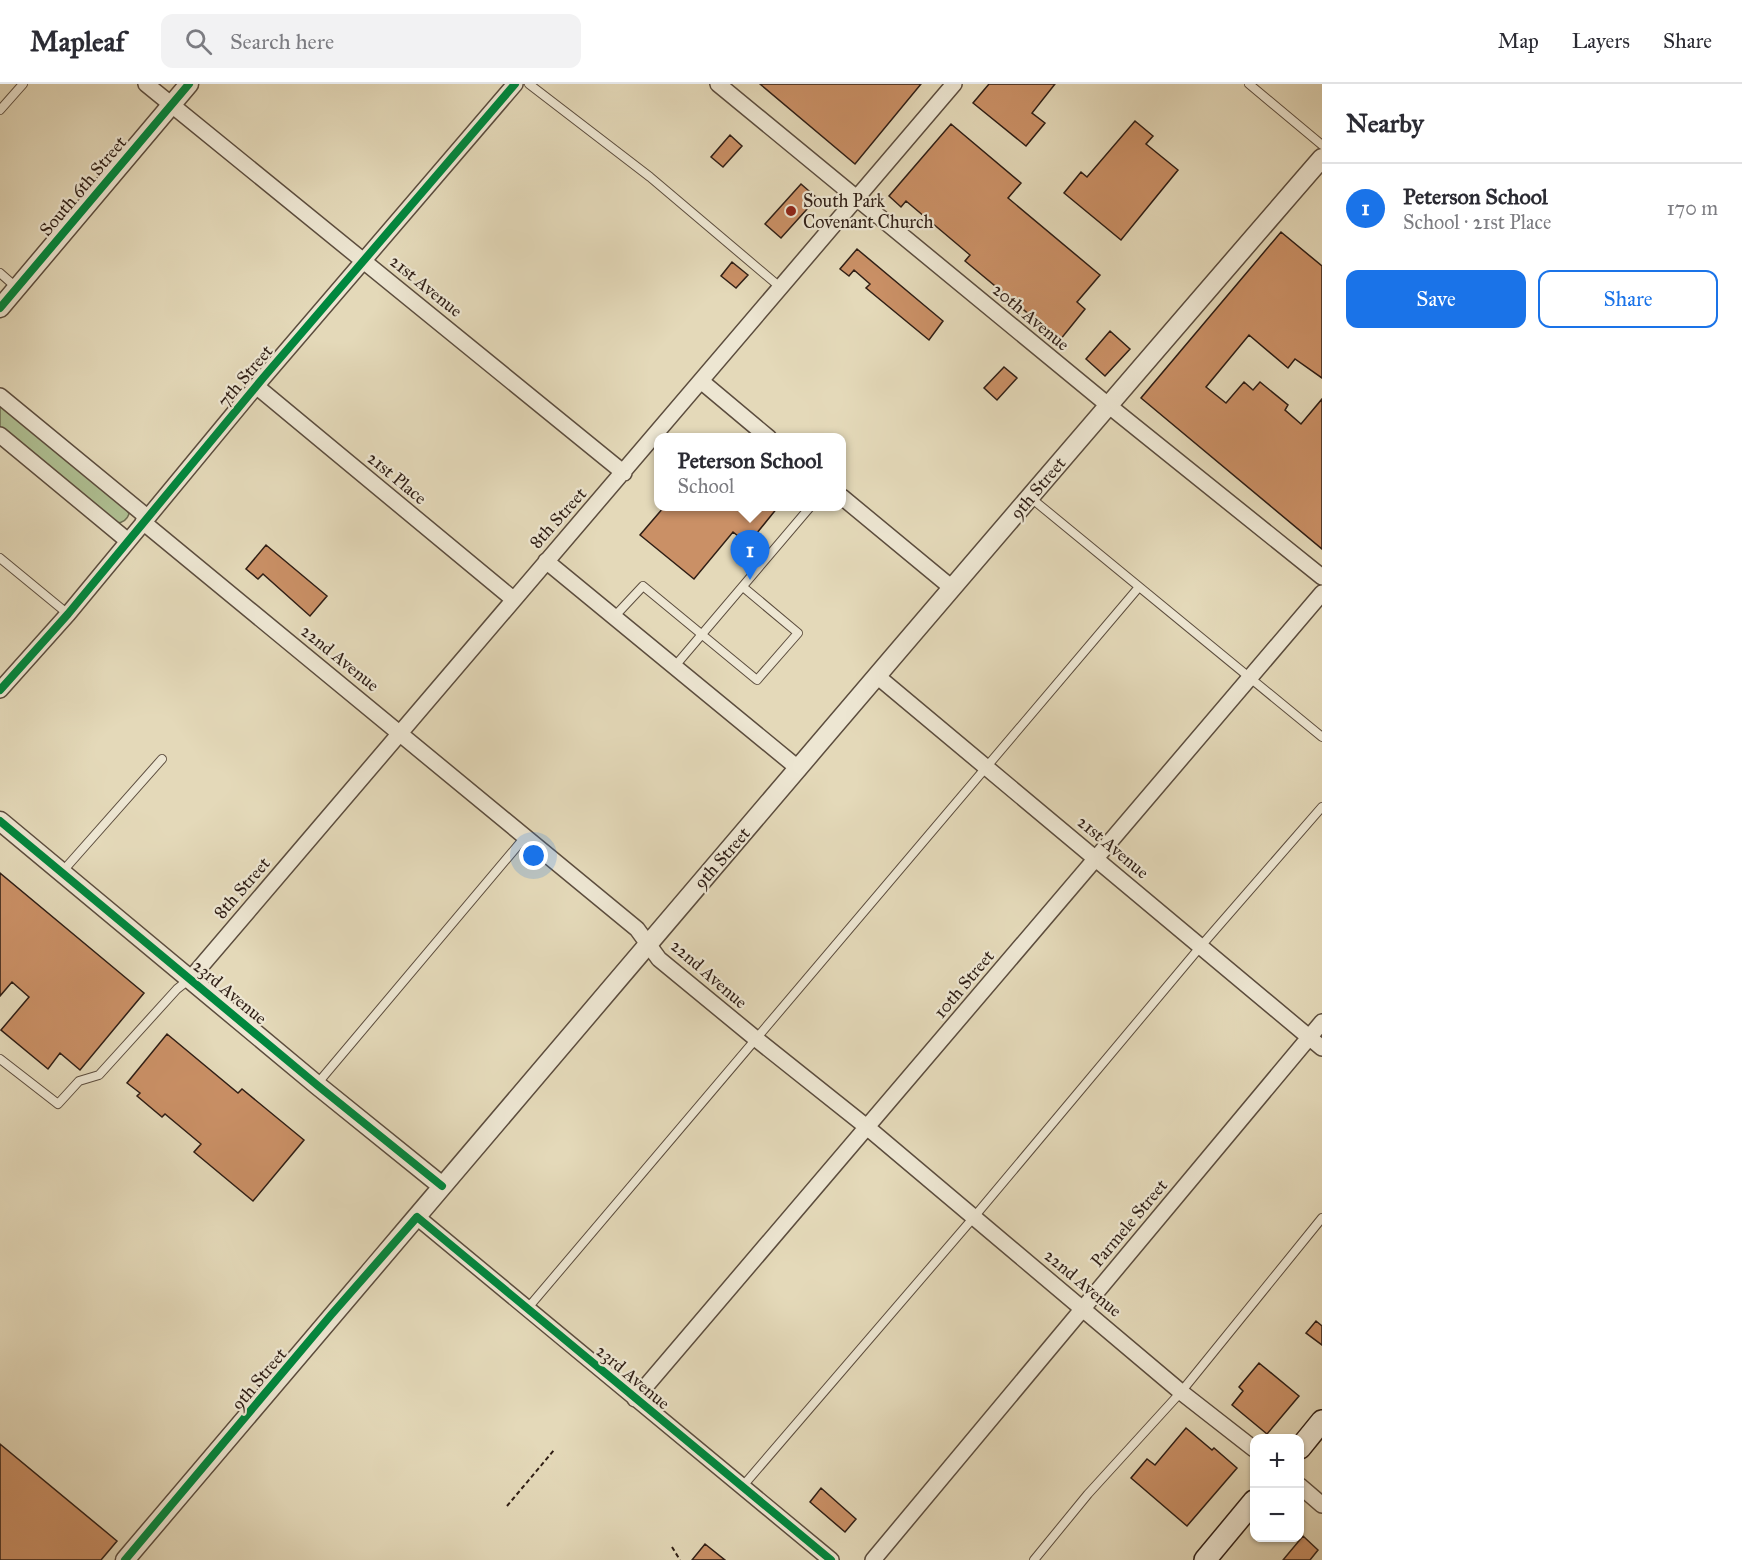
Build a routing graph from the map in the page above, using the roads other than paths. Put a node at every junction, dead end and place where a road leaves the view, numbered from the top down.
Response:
1 (23, 84) edge
2 (146, 84) edge
3 (189, 84) edge
4 (515, 84) edge
5 (529, 84) edge
6 (718, 84) edge
7 (954, 84) edge
8 (1248, 84) edge
9 (171, 105) junction
10 (0, 110) edge
11 (1322, 145) edge
12 (1322, 158) edge
13 (856, 198) junction
14 (364, 260) junction
15 (0, 273) edge
16 (780, 287) junction
17 (17, 288) junction
18 (0, 308) edge
19 (700, 381) junction
20 (256, 386) junction
21 (0, 396) edge
22 (1108, 405) junction
23 (657, 433) edge
24 (762, 433) edge
25 (0, 435) edge
26 (654, 437) edge
27 (624, 473) junction
28 (1030, 497) junction
29 (846, 500) edge
30 (808, 511) edge
31 (145, 520) junction
32 (128, 541) junction
33 (0, 558) edge
34 (546, 561) junction
35 (1322, 577) edge
36 (743, 587) junction
37 (1139, 587) junction
38 (952, 588) junction
39 (1322, 593) edge
40 (513, 599) junction
41 (68, 614) junction
42 (614, 617) junction
43 (702, 635) junction
44 (675, 666) junction
45 (877, 676) junction
46 (1249, 678) junction
47 (0, 690) edge
48 (401, 733) junction
49 (1322, 737) edge
50 (162, 759) dead end
51 (986, 766) junction
52 (799, 769) junction
53 (1322, 807) edge
54 (0, 821) edge
55 (525, 837) junction
56 (1096, 858) junction
57 (62, 872) junction
58 (649, 944) junction
59 (1201, 946) junction
60 (191, 978) junction
61 (1322, 1022) edge
62 (1309, 1037) junction
63 (755, 1038) junction
64 (1322, 1048) edge
65 (0, 1059) edge
66 (317, 1085) junction
67 (868, 1128) junction
68 (442, 1186) junction
69 (417, 1217) junction
70 (975, 1217) junction
71 (1322, 1218) edge
72 (1083, 1308) junction
73 (528, 1309) junction
74 (1180, 1392) junction
75 (635, 1399) junction
76 (1322, 1421) edge
77 (1304, 1442) edge
78 (1250, 1446) edge
79 (742, 1487) junction
80 (1301, 1488) edge
81 (1322, 1505) edge
82 (1250, 1506) edge
83 (126, 1560) edge
84 (831, 1560) edge
85 (873, 1560) edge
86 (1034, 1560) edge
87 (1205, 1560) edge

1 - 10 lane
2 - 9 street, 21st Avenue
3 - 9 street, South 6th Street
4 - 14 street, 7th Street
5 - 16 lane
6 - 13 street, 20th Avenue
7 - 13 street, 8th Street
8 - 11 lane
9 - 14 street, 21st Avenue
9 - 17 street, South 6th Street
12 - 22 street, 9th Street
13 - 16 street, 8th Street
13 - 22 street, 20th Avenue
14 - 20 street, 7th Street
14 - 27 street, 21st Avenue
15 - 17 lane
16 - 19 street, 8th Street
17 - 18 street, South 6th Street
19 - 23 street, 8th Street
19 - 24 street
20 - 31 street, 7th Street
20 - 40 street, 21st Place
21 - 31 street, 22nd Avenue
22 - 28 street, 9th Street
22 - 35 street, 20th Avenue
25 - 32 street
26 - 27 street, 8th Street
27 - 34 street, 8th Street
28 - 37 lane
28 - 38 street, 9th Street
29 - 38 street
30 - 36 lane
31 - 32 street, 7th Street
31 - 48 street, 22nd Avenue
32 - 41 street, 7th Street
33 - 41 lane
34 - 40 street, 8th Street
34 - 42 street
36 - 43 lane
36 - 43 lane
37 - 46 lane
37 - 51 lane
38 - 45 street, 9th Street
39 - 46 street, 10th Street
40 - 48 street, 8th Street
41 - 47 street, 7th Street
42 - 43 lane
42 - 44 street
43 - 44 lane
44 - 52 street
45 - 51 street, 21st Avenue
45 - 52 street, 9th Street
46 - 49 lane
46 - 56 street, 10th Street
48 - 55 street, 22nd Avenue
48 - 60 street, 8th Street
50 - 57 lane
51 - 56 street, 21st Avenue
51 - 63 lane
52 - 58 street, 9th Street
53 - 59 lane
54 - 57 street, 23rd Avenue
55 - 58 street, 22nd Avenue
55 - 66 lane
56 - 59 street, 21st Avenue
56 - 67 street, 10th Street
57 - 60 street, 23rd Avenue
58 - 63 street, 22nd Avenue
58 - 68 street, 9th Street
59 - 62 street, 21st Avenue
59 - 70 lane
60 - 65 lane
60 - 66 street, 23rd Avenue
61 - 62 street, Parmele Street
62 - 64 street, 21st Avenue
62 - 72 street, Parmele Street
63 - 67 street, 22nd Avenue
63 - 73 lane
66 - 68 street, 23rd Avenue
67 - 70 street, 22nd Avenue
67 - 75 street, 10th Street
68 - 69 street, 9th Street
69 - 73 street, 23rd Avenue
69 - 83 street, 9th Street
70 - 72 street, 22nd Avenue
70 - 79 lane
71 - 74 lane
72 - 74 street, 22nd Avenue
72 - 85 street, Parmele Street
73 - 75 street, 23rd Avenue
74 - 78 street, 22nd Avenue
74 - 86 lane
75 - 79 street, 23rd Avenue
76 - 77 main road
79 - 84 street, 23rd Avenue
80 - 81 street
82 - 87 main road

